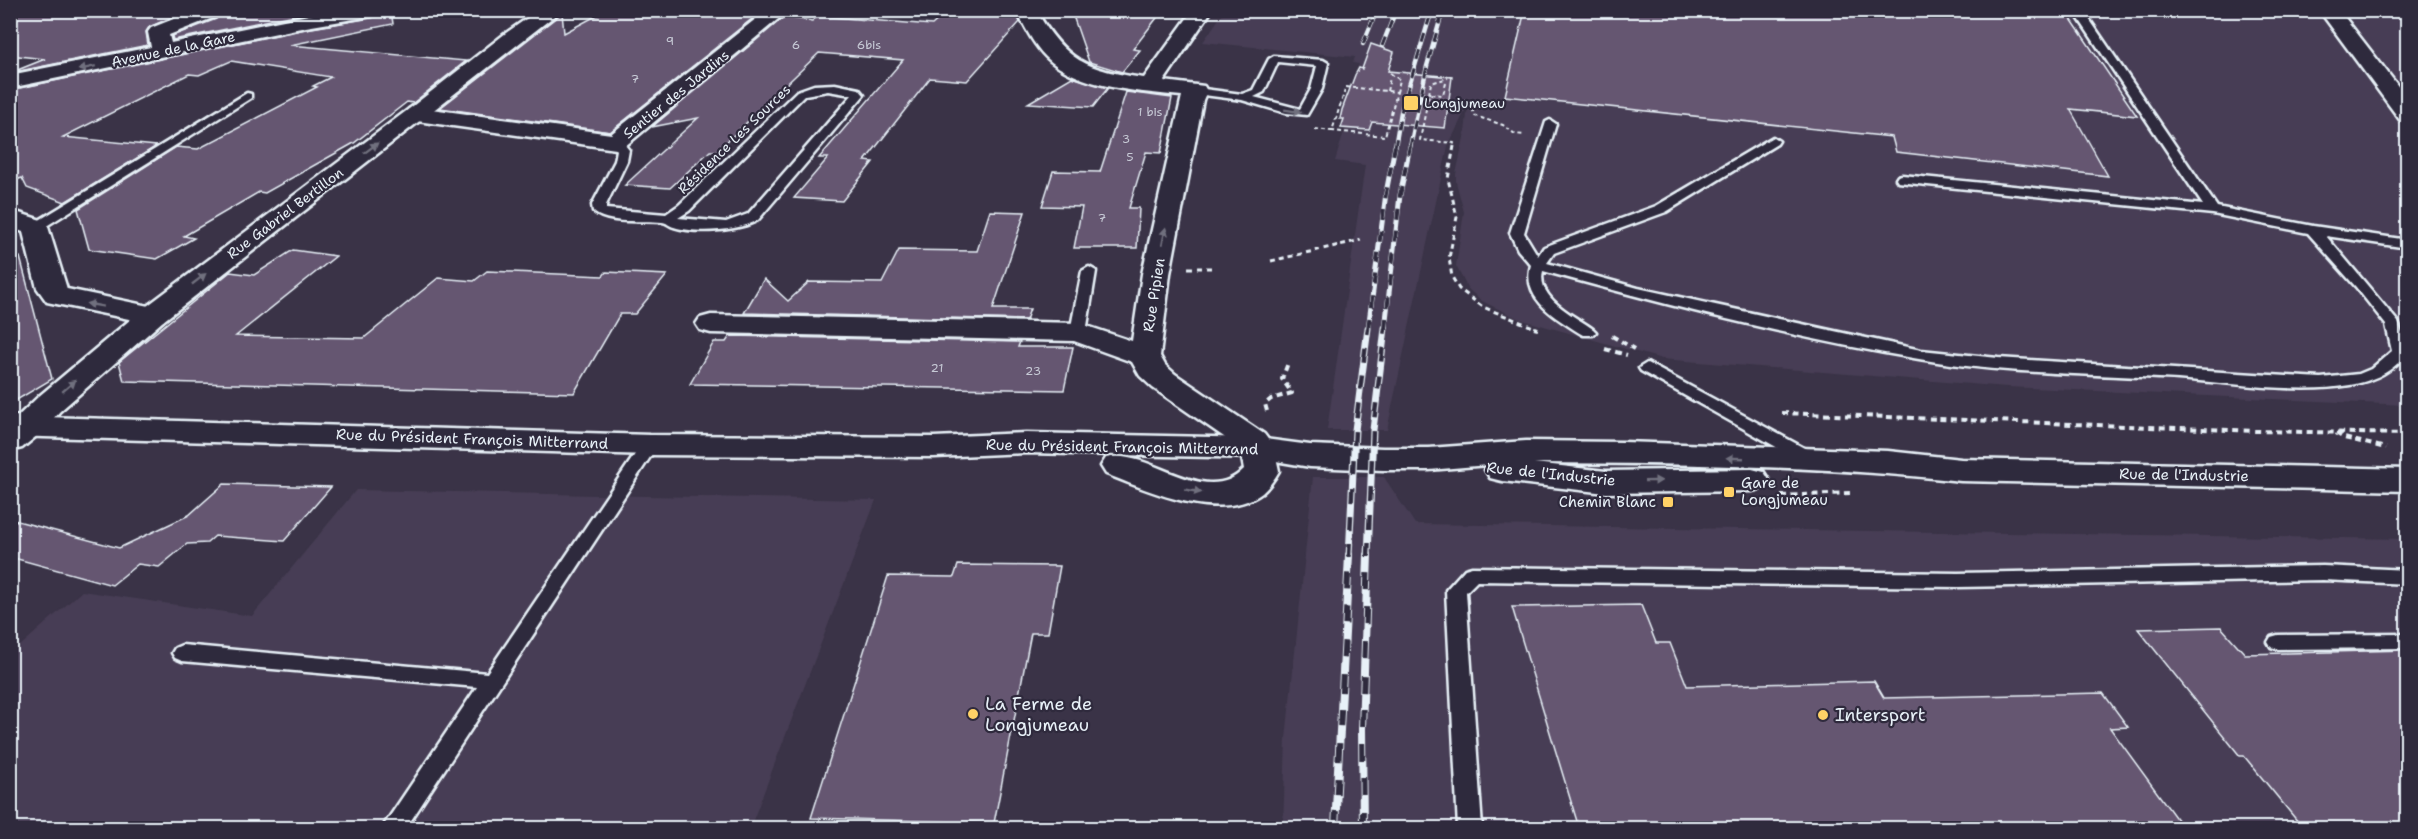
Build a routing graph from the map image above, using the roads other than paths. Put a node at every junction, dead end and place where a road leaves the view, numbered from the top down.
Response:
1 (192, 10) edge
2 (371, 10) edge
3 (553, 10) edge
4 (780, 10) edge
5 (1026, 10) edge
6 (1203, 10) edge
7 (2078, 10) edge
8 (2328, 10) edge
9 (162, 50) junction
10 (10, 82) edge
11 (1150, 85) junction
12 (1196, 91) junction
13 (248, 96) dead end
14 (1243, 97) junction
15 (417, 114) junction
16 (2408, 115) edge
17 (1548, 131) road end
18 (1773, 141) dead end
19 (616, 142) junction
20 (1902, 179) dead end
21 (2213, 210) junction
22 (669, 218) junction
23 (23, 222) edge
24 (2313, 230) junction
25 (2408, 244) edge
26 (1539, 265) junction
27 (1089, 271) dead end
28 (153, 315) junction
29 (711, 324) dead end
30 (1078, 332) junction
31 (1588, 332) road end
32 (1145, 356) junction
33 (1640, 362) road end
34 (16, 431) edge
35 (650, 445) junction
36 (1119, 456) junction
37 (1260, 456) junction
38 (1325, 457) joint
39 (1428, 459) junction
40 (1815, 460) junction
41 (2402, 465) edge
42 (1960, 470) junction
43 (2408, 577) edge
44 (2408, 641) edge
45 (2278, 642) dead end
46 (182, 653) dead end
47 (493, 681) junction
48 (394, 828) edge
49 (1470, 828) edge

1 - 9 street
2 - 9 street, Avenue de la Gare
3 - 15 street, Rue Gabriel Bertillon
4 - 19 street, Sentier des Jardins
5 - 11 street
6 - 11 street
7 - 21 lane
8 - 16 street
9 -> 10 street, Avenue de la Gare
11 - 12 street
12 - 14 lane
32 -> 12 street, Rue Pipien
13 - 23 lane
14 -> 14 lane
15 - 19 street, Sentier des Jardins
28 -> 15 street, Rue Gabriel Bertillon
17 - 26 lane
18 - 26 lane
19 - 22 lane, Résidence Les Sources
20 - 21 lane
21 - 24 lane
22 - 22 lane, Résidence Les Sources
28 -> 23 street
24 - 25 lane
24 - 26 lane
26 - 31 lane
27 - 30 lane
34 -> 28 street, Rue Gabriel Bertillon
29 - 30 street
30 - 32 street
32 - 37 street
33 - 40 lane
34 - 35 street, Rue du Président François Mitterrand
35 - 36 street, Rue du Président François Mitterrand
35 - 47 lane
36 - 37 street, Rue du Président François Mitterrand
36 -> 37 street
37 - 38 street, Rue du Président François Mitterrand
38 - 39 street, Rue de l'Industrie
40 -> 39 street, Rue de l'Industrie
39 -> 42 street, Rue de l'Industrie
40 - 42 street, Rue de l'Industrie
41 - 42 street, Rue de l'Industrie
43 - 49 lane
44 - 45 lane
46 - 47 lane
47 - 48 lane

